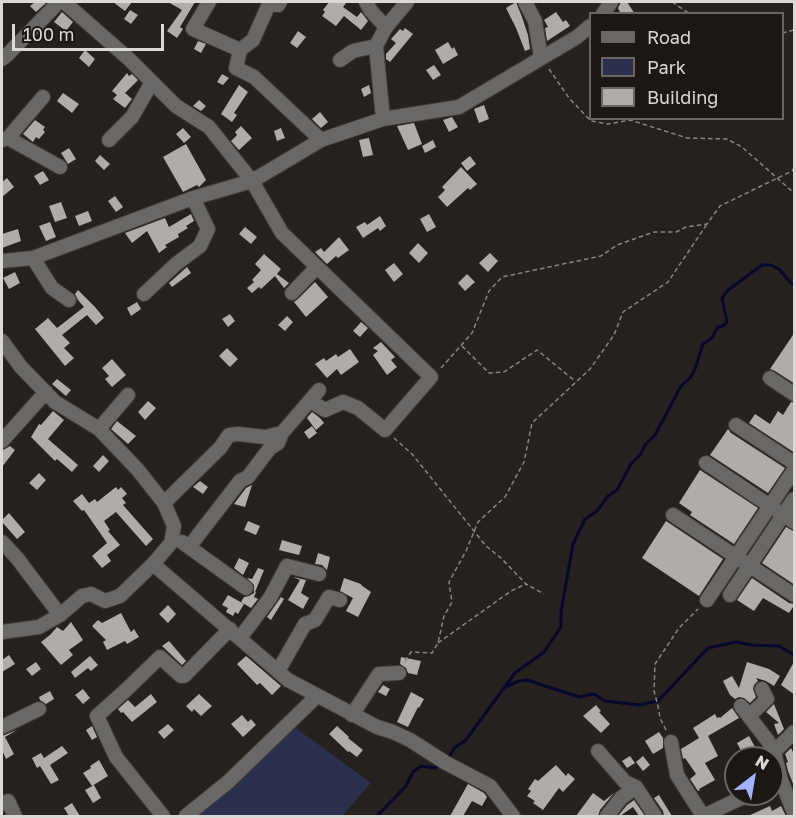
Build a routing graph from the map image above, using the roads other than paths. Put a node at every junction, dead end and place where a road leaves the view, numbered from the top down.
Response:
1 (58, 2) edge
2 (64, 2) edge
3 (209, 2) edge
4 (280, 2) edge
5 (366, 2) edge
6 (407, 2) edge
7 (525, 2) edge
8 (386, 27) junction
9 (589, 28) edge
10 (376, 46) junction
11 (240, 50) junction
12 (541, 58) junction
13 (2, 59) edge
14 (340, 60) dead end
15 (152, 82) junction
16 (43, 97) dead end
17 (383, 120) junction
18 (5, 139) edge
19 (109, 140) dead end
20 (321, 140) junction
21 (60, 167) dead end
22 (252, 182) junction
23 (193, 198) junction
24 (33, 258) junction
25 (2, 261) edge
26 (317, 267) junction
27 (292, 293) dead end
28 (144, 294) dead end
29 (69, 300) dead end
30 (2, 341) edge
31 (770, 378) dead end
32 (45, 392) junction
33 (795, 394) edge
34 (128, 395) dead end
35 (736, 425) dead end
36 (99, 429) junction
37 (282, 434) junction
38 (2, 441) edge
39 (706, 464) dead end
40 (795, 464) edge
41 (795, 470) edge
42 (795, 499) edge
43 (164, 503) junction
44 (770, 506) junction
45 (673, 515) dead end
46 (789, 519) edge
47 (172, 535) junction
48 (2, 542) edge
49 (189, 547) junction
50 (736, 557) junction
51 (153, 564) junction
52 (750, 566) junction
53 (319, 574) dead end
54 (246, 588) dead end
55 (730, 595) dead end
56 (795, 595) edge
57 (340, 600) dead end
58 (707, 600) road end
59 (60, 615) junction
60 (2, 632) edge
61 (235, 633) junction
62 (278, 671) junction
63 (399, 673) road end
64 (762, 689) dead end
65 (316, 696) junction
66 (39, 709) dead end
67 (352, 715) junction
68 (2, 727) edge
69 (795, 732) edge
70 (671, 742) road end
71 (771, 746) edge
72 (780, 746) edge
73 (598, 751) dead end
74 (636, 787) junction
75 (784, 795) edge
76 (2, 804) edge
77 (723, 812) edge
78 (795, 813) edge
79 (15, 816) edge
80 (163, 816) edge
81 (186, 816) edge
82 (513, 816) edge
83 (607, 816) edge
84 (655, 816) edge
85 (704, 816) edge

1 - 13 street
2 - 15 street
3 - 11 street
4 - 11 street
5 - 8 street
6 - 8 street
7 - 12 street
8 - 10 street
9 - 12 street
10 - 14 street
10 - 17 street
11 - 20 street
12 - 17 street
15 - 19 street
15 - 22 street
16 - 18 street
17 - 20 street
18 - 21 street
20 - 22 street
22 - 23 street
22 - 26 street
23 - 24 street
23 - 28 street
24 - 25 street
24 - 29 street
26 - 27 street
26 - 37 street
30 - 32 street
31 - 33 street
32 - 36 street
32 - 38 street
34 - 36 street
35 - 40 street
36 - 43 street
37 - 43 street
37 - 49 street
39 - 44 street
41 - 44 street
42 - 46 street
43 - 47 street
44 - 46 street
44 - 50 street
45 - 50 street
46 - 52 street
47 - 49 street
47 - 51 street
48 - 59 street
49 - 54 street
50 - 52 street
50 - 58 street
51 - 59 street
51 - 61 street
52 - 55 street
52 - 56 street
53 - 61 street
57 - 62 street
59 - 60 street
61 - 62 street
61 - 80 street
62 - 65 street
63 - 67 street
64 - 71 street
65 - 67 street
65 - 81 street
66 - 68 street
67 - 82 street
69 - 72 street
70 - 85 street
73 - 74 street
74 - 83 street
74 - 84 street
75 - 78 street
76 - 79 street
77 - 85 street

